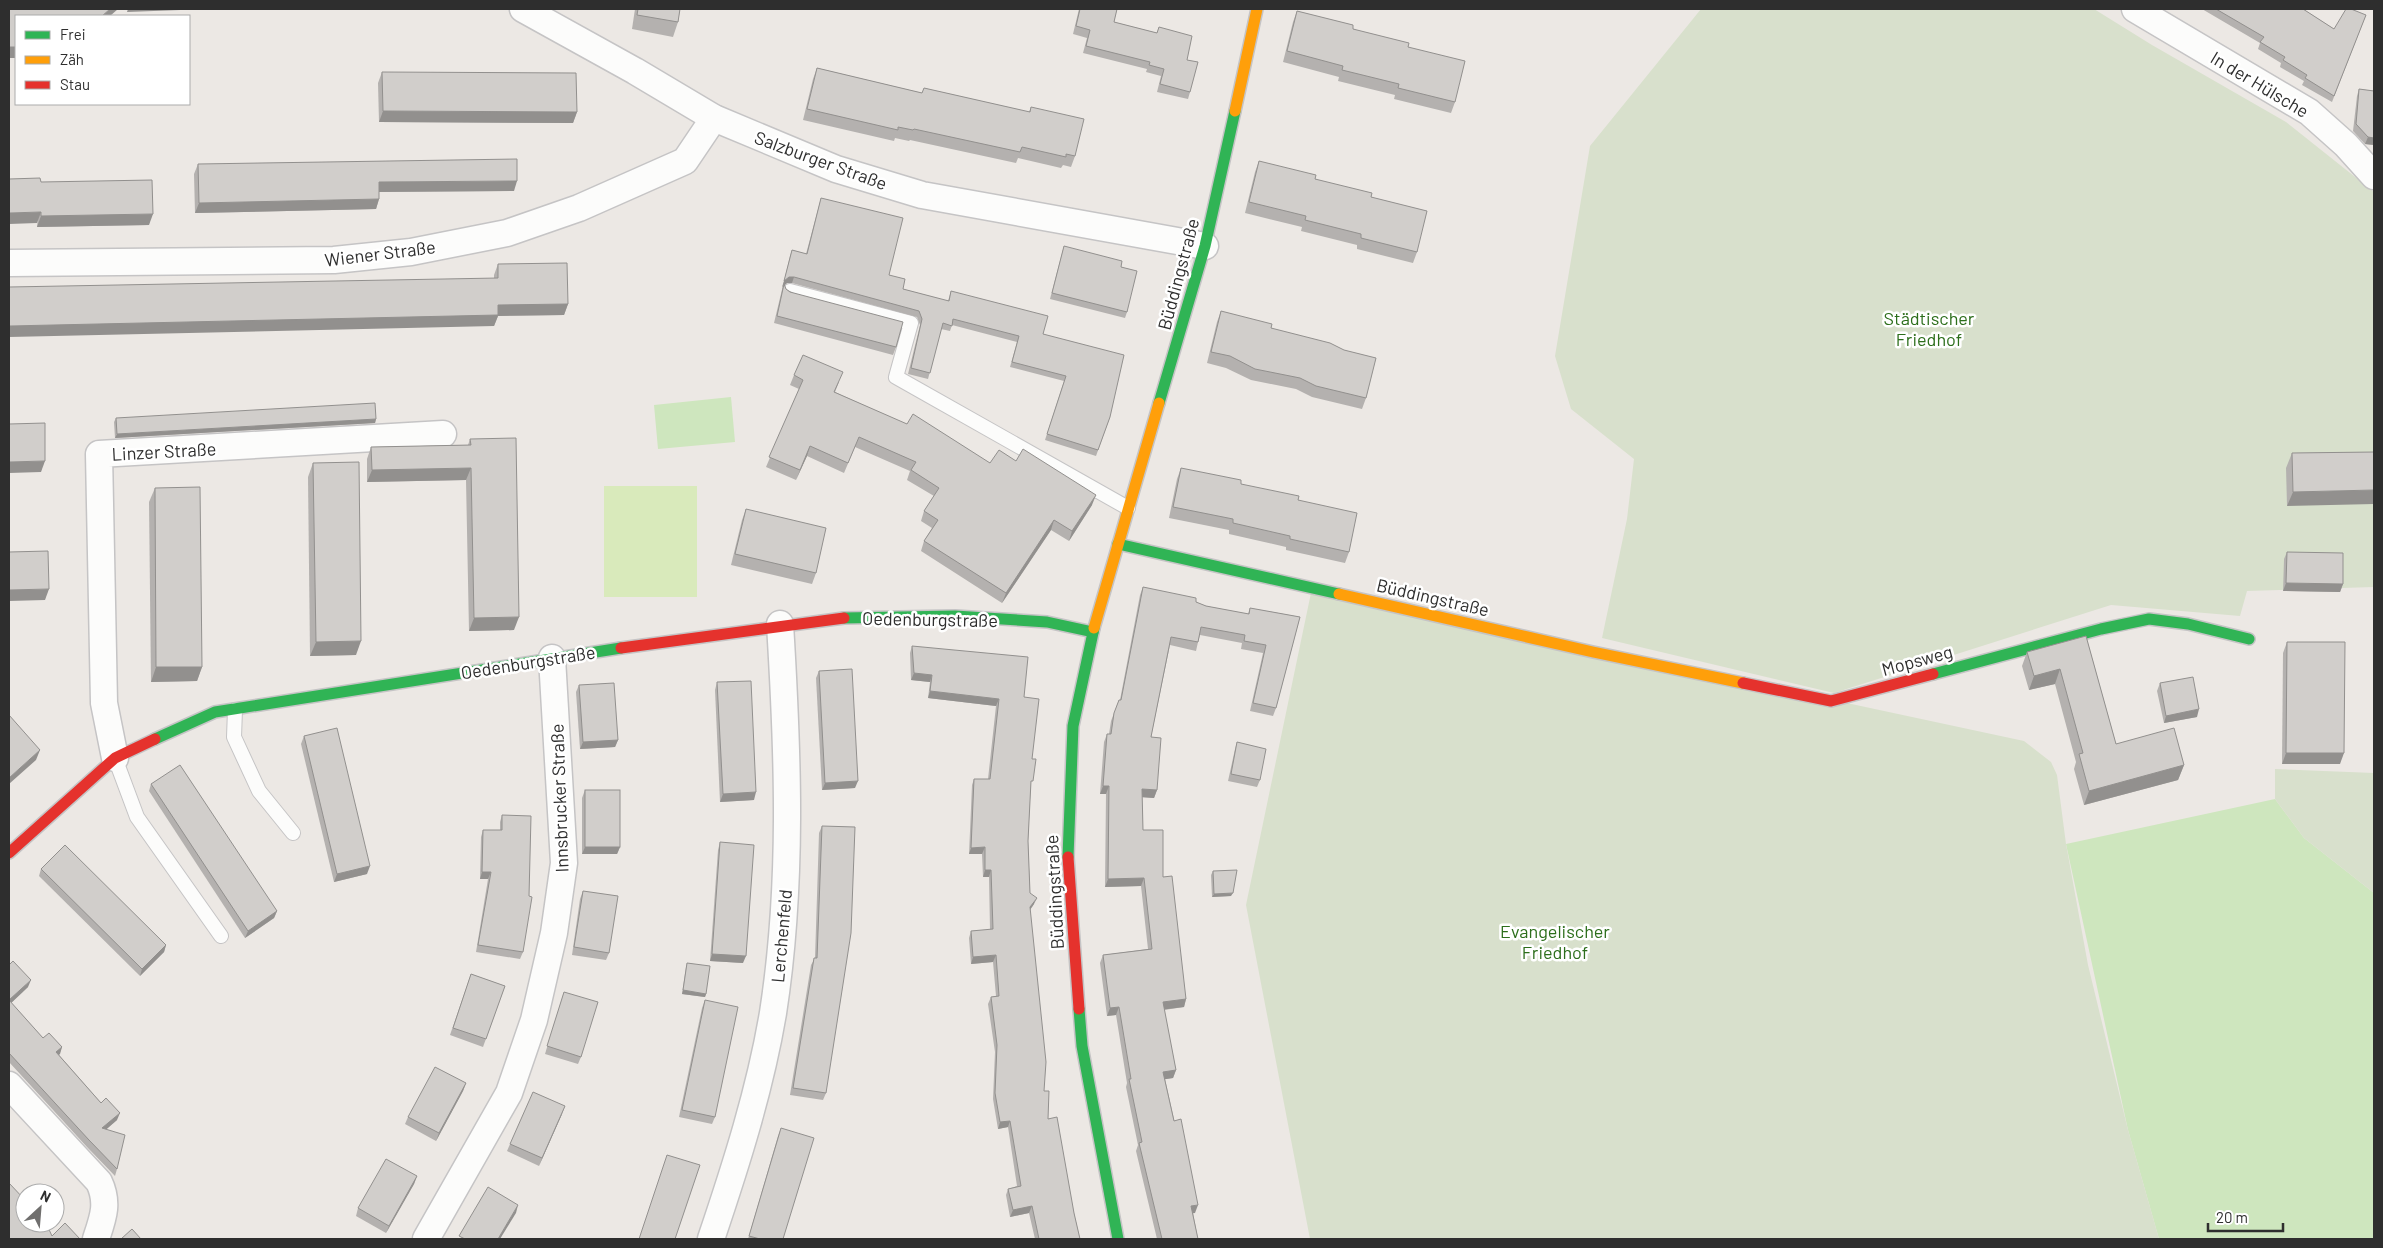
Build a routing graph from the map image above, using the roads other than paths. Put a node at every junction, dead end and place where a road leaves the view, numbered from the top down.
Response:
1 (523, 9) edge
2 (1257, 9) edge
3 (2135, 9) edge
4 (714, 118) junction
5 (2374, 176) edge
6 (1205, 246) junction
7 (9, 263) edge
8 (790, 291) edge
9 (443, 434) dead end
10 (1128, 508) junction
11 (1118, 544) junction
12 (780, 624) junction
13 (1093, 632) junction
14 (2249, 639) dead end
15 (1593, 652) joint
16 (552, 658) junction
17 (235, 710) junction
18 (115, 758) junction
19 (293, 833) dead end
20 (9, 854) edge
21 (222, 936) dead end
22 (9, 1086) edge
23 (96, 1239) edge
24 (426, 1239) edge
25 (711, 1239) edge
26 (1118, 1239) edge

1 - 4 street, Salzburger Straße
2 - 6 street, Büddingstraße
3 - 5 street, In der Hülsche
4 - 6 street, Salzburger Straße
4 - 7 street, Wiener Straße
6 - 10 street, Büddingstraße
8 - 10 lane
9 - 18 street, Linzer Straße
10 - 11 street, Büddingstraße
11 - 13 street, Büddingstraße
11 - 15 street, Büddingstraße
12 - 13 street, Oedenburgstraße
12 - 16 street, Oedenburgstraße
12 - 25 street, Lerchenfeld
13 - 26 street, Büddingstraße
14 - 15 street, Mopsweg
16 - 17 street, Oedenburgstraße
16 - 24 street, Innsbrucker Straße
17 - 18 street, Oedenburgstraße
17 - 19 lane
18 - 20 street, Oedenburgstraße
18 - 21 lane
22 - 23 street

